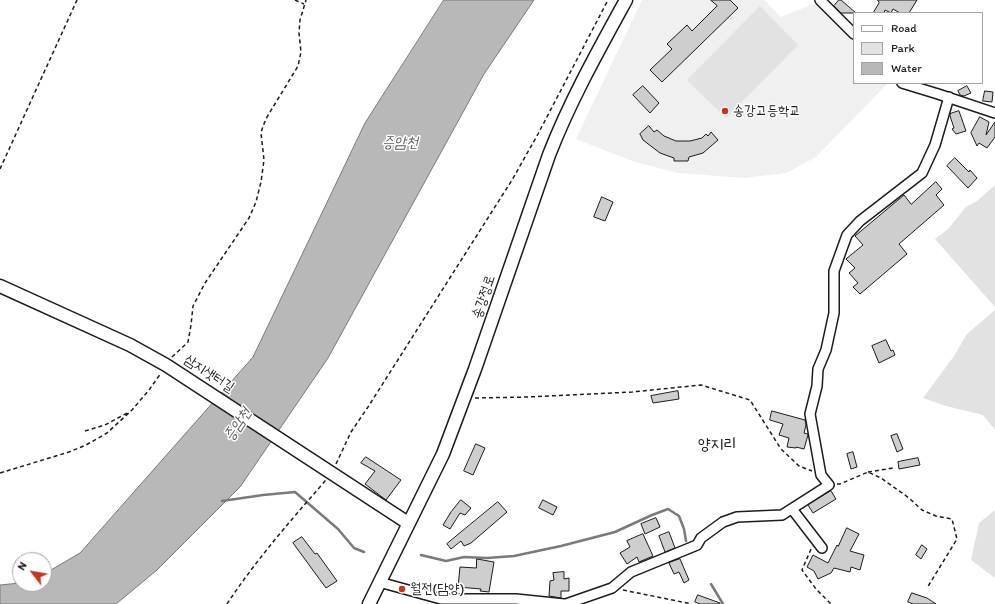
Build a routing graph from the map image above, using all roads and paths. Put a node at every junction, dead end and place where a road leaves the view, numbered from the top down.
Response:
1 (77, 0) edge
2 (295, 0) edge
3 (306, 0) edge
4 (608, 0) edge
5 (626, 0) edge
6 (820, 0) edge
7 (304, 4) junction
8 (853, 33) edge
9 (905, 84) edge
10 (949, 97) junction
11 (995, 113) edge
12 (0, 169) edge
13 (0, 286) edge
14 (166, 365) junction
15 (465, 398) junction
16 (132, 410) junction
17 (85, 431) dead end
18 (893, 468) dead end
19 (327, 470) junction
20 (868, 472) junction
21 (0, 474) edge
22 (821, 475) junction
23 (829, 484) junction
24 (792, 509) junction
25 (408, 523) junction
26 (815, 540) junction
27 (822, 548) dead end
28 (379, 582) junction
29 (612, 588) junction
30 (927, 588) dead end
31 (227, 604) edge
32 (369, 604) edge
33 (565, 604) edge
34 (692, 604) edge
35 (831, 604) edge

1 - 12 path
2 - 7 path
3 - 7 path
4 - 19 path
5 - 15 main road, 송강정로
6 - 8 street
7 - 14 path
9 - 10 street
10 - 11 street
10 - 22 street
13 - 14 main road, 삼지샛터길
14 - 16 path
14 - 19 main road, 삼지샛터길
15 - 22 path
15 - 25 main road, 송강정로
16 - 17 path
16 - 21 path
18 - 20 path
19 - 25 main road, 삼지샛터길
19 - 31 path
20 - 23 path
20 - 30 path
22 - 23 street
23 - 24 street
24 - 26 street
24 - 29 street
25 - 28 main road, 송강정로
26 - 27 street
26 - 35 path
28 - 32 main road, 송강정로
28 - 33 street
29 - 33 street
29 - 34 path

